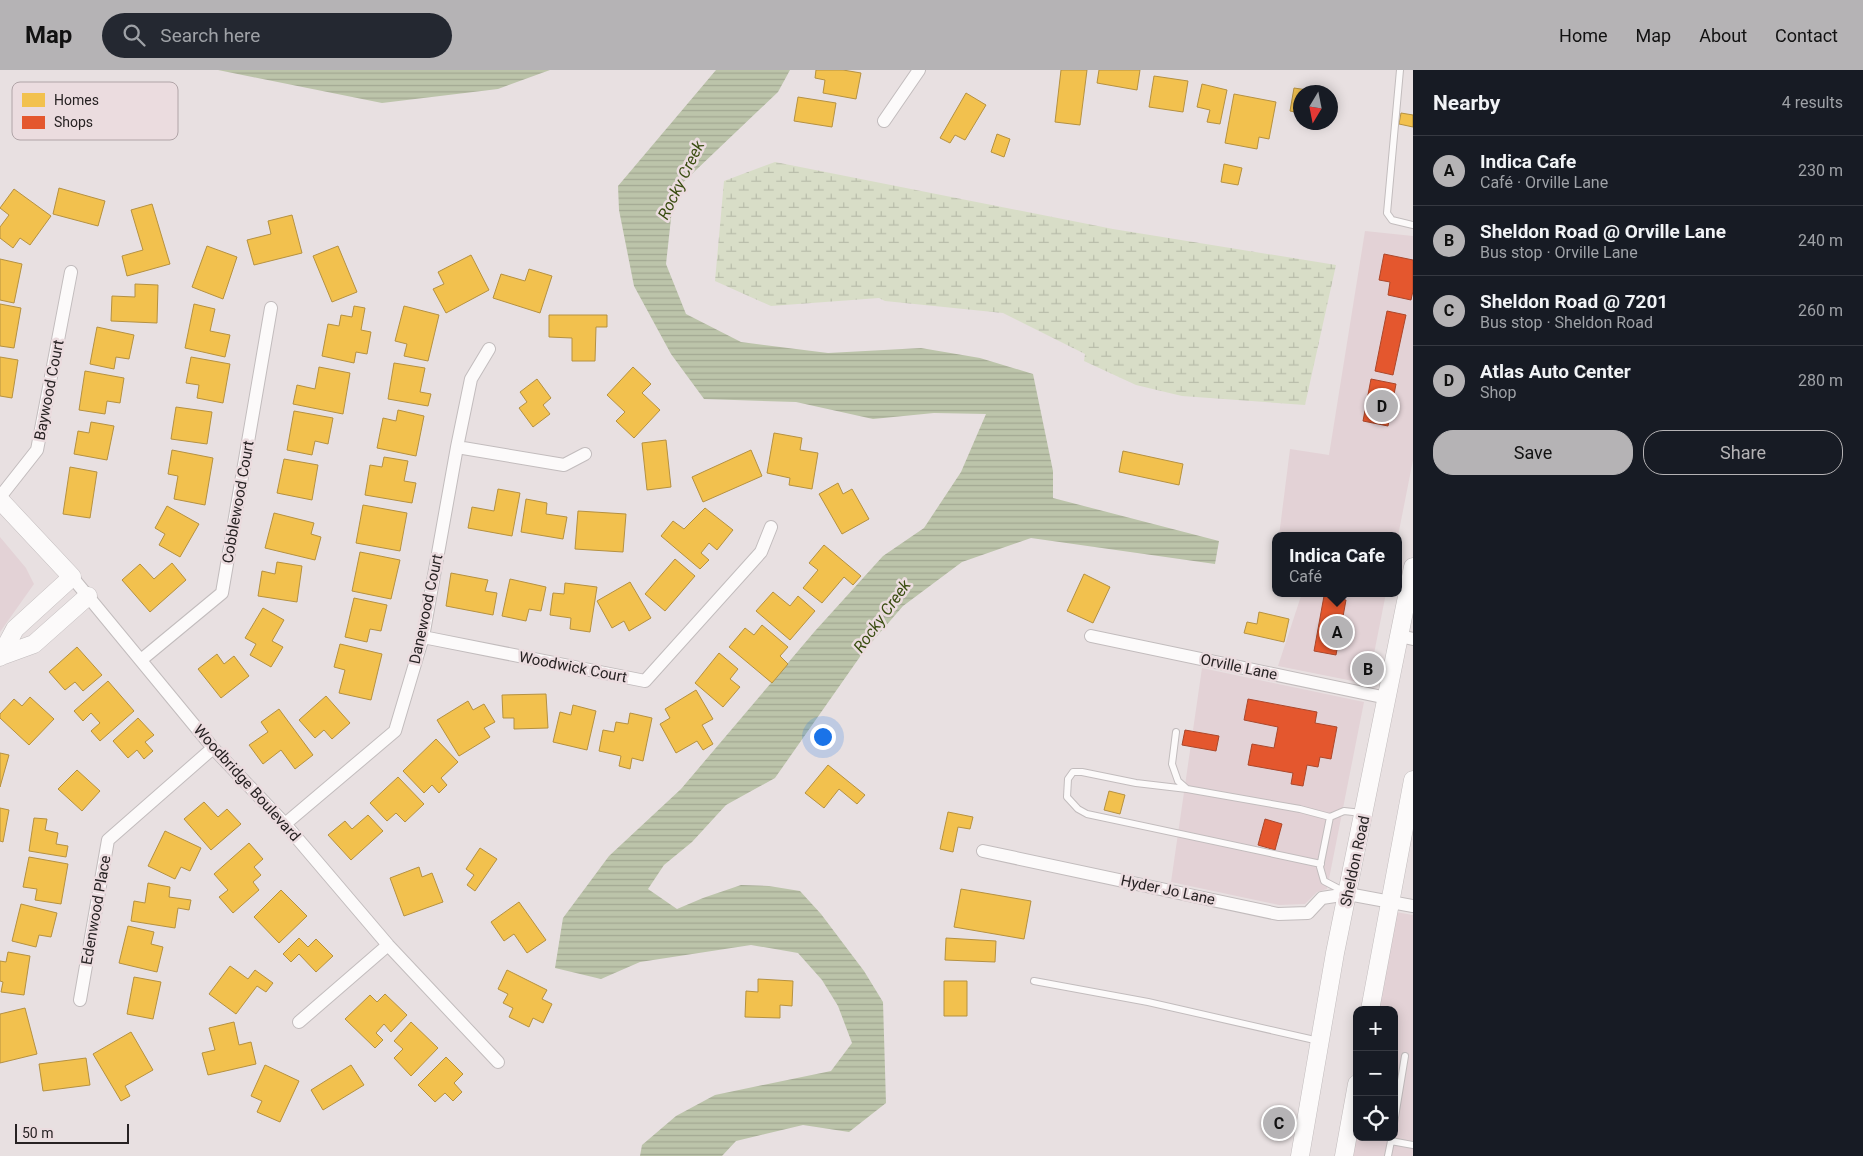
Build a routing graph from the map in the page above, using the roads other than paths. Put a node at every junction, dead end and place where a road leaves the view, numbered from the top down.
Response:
1 (919, 70) edge
2 (1400, 70) edge
3 (884, 121) dead end
4 (1413, 225) edge
5 (71, 272) dead end
6 (271, 308) dead end
7 (489, 349) dead end
8 (457, 447) junction
9 (585, 454) dead end
10 (0, 498) edge
11 (771, 527) dead end
12 (1413, 567) edge
13 (72, 577) junction
14 (88, 596) junction
15 (1091, 636) dead end
16 (423, 637) junction
17 (1406, 638) edge
18 (0, 656) edge
19 (141, 660) junction
20 (1387, 698) junction
21 (1176, 732) dead end
22 (213, 748) junction
23 (1413, 780) edge
24 (1187, 789) junction
25 (1365, 814) junction
26 (1330, 818) junction
27 (285, 824) junction
28 (983, 851) dead end
29 (1321, 864) junction
30 (1348, 894) junction
31 (1390, 902) junction
32 (1413, 906) edge
33 (388, 945) junction
34 (1034, 981) dead end
35 (80, 1000) dead end
36 (1371, 1006) edge
37 (299, 1022) dead end
38 (1321, 1042) junction
39 (1405, 1056) dead end
40 (498, 1062) dead end
41 (1355, 1096) edge
42 (1397, 1096) edge
43 (1392, 1141) edge
44 (1398, 1141) edge
45 (1413, 1145) edge
46 (1301, 1156) edge
47 (1344, 1156) edge
48 (1388, 1156) edge

1 - 3 street
2 - 4 lane
5 - 10 street, Baywood Court
6 - 19 street, Cobblewood Court
7 - 8 street, Danewood Court
8 - 9 street
8 - 16 street, Danewood Court
10 - 13 main road, Woodbridge Boulevard
11 - 16 street, Woodwick Court
12 - 17 main road, Sheldon Road
13 - 14 street, Woodbridge Boulevard
13 - 18 main road
14 - 18 main road
14 - 19 street, Woodbridge Boulevard
15 - 20 street, Orville Lane
16 - 27 street, Danewood Court
17 - 20 main road, Sheldon Road
19 - 22 street, Woodbridge Boulevard
20 - 25 main road, Sheldon Road
21 - 24 lane
22 - 27 street, Woodbridge Boulevard
22 - 35 street, Edenwood Place
23 - 31 main road
24 - 26 lane
24 - 29 lane
25 - 26 lane
25 - 30 main road, Sheldon Road
26 - 29 lane
27 - 33 street, Woodbridge Boulevard
28 - 30 street, Hyder Jo Lane
29 - 30 lane
30 - 31 street, Hyder Jo Lane
30 - 38 main road, Sheldon Road
31 - 32 street, Hyder Jo Lane
31 - 36 main road
33 - 37 street
33 - 40 street, Woodbridge Boulevard
34 - 38 lane
38 - 46 main road, Sheldon Road
39 - 42 lane
41 - 47 main road
43 - 48 lane
44 - 45 lane

